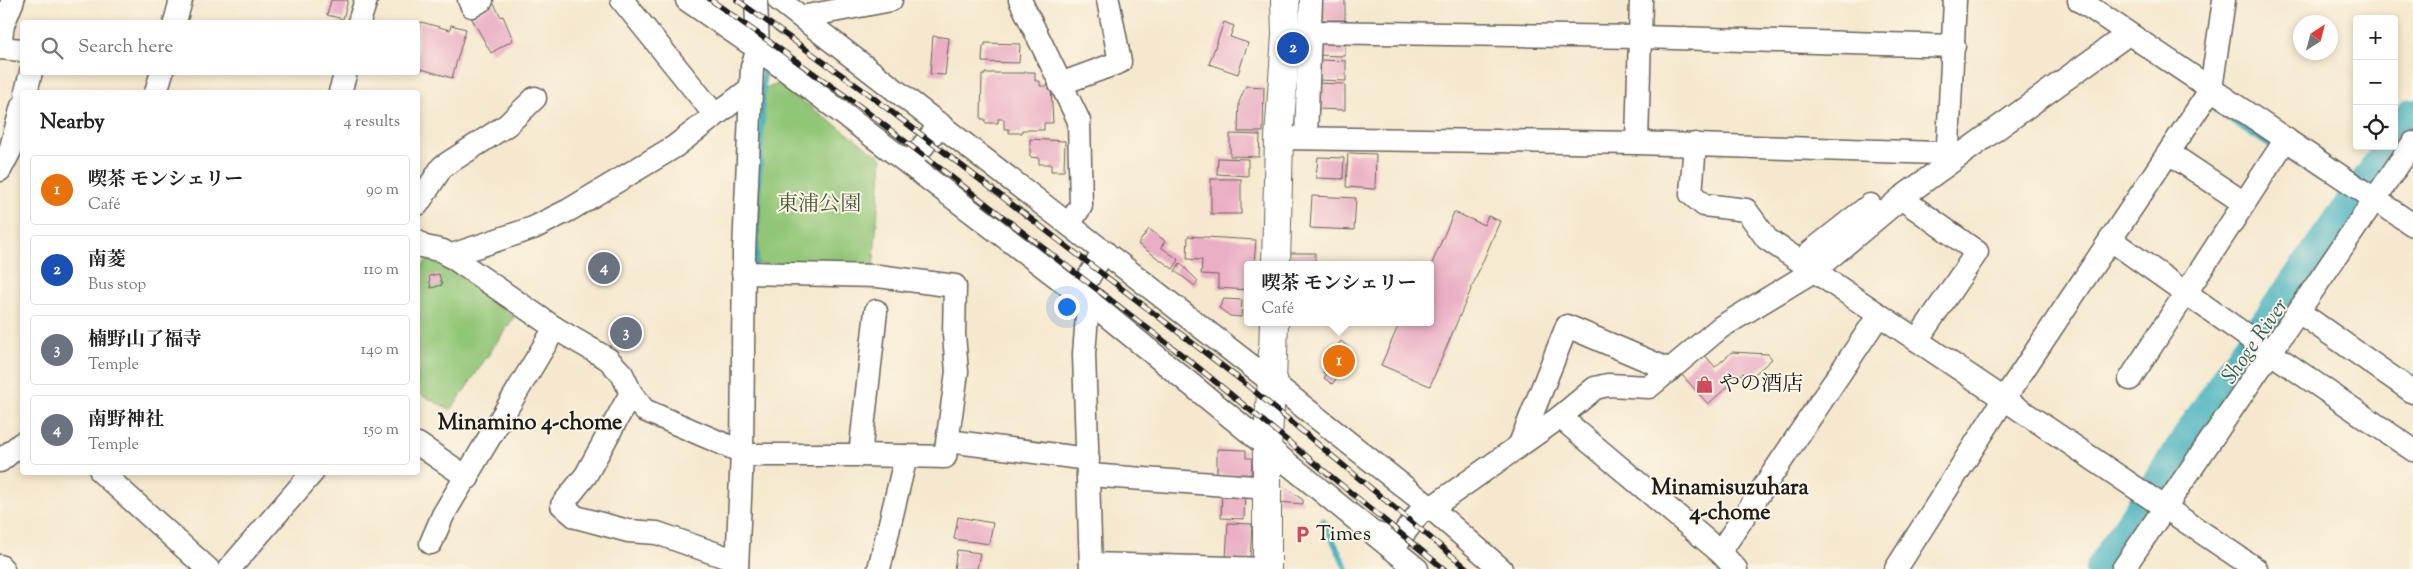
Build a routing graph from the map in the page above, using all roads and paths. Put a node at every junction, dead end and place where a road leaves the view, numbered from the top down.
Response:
1 (13, 0) edge
2 (181, 0) edge
3 (366, 0) edge
4 (469, 0) edge
5 (482, 0) edge
6 (622, 0) edge
7 (687, 0) edge
8 (756, 0) edge
9 (779, 0) edge
10 (891, 0) edge
11 (1020, 0) edge
12 (1108, 0) edge
13 (1285, 0) edge
14 (1311, 0) edge
15 (1641, 0) edge
16 (1955, 0) edge
17 (2079, 0) edge
18 (2224, 0) edge
19 (802, 17) junction
20 (176, 20) edge
21 (360, 20) edge
22 (1298, 33) junction
23 (2128, 34) junction
24 (1640, 37) junction
25 (0, 46) edge
26 (1954, 46) junction
27 (758, 49) junction
28 (20, 50) edge
29 (30, 75) edge
30 (161, 75) edge
31 (345, 75) edge
32 (1060, 84) junction
33 (751, 88) junction
34 (2212, 89) junction
35 (26, 90) edge
36 (157, 90) edge
37 (341, 90) edge
38 (534, 98) dead end
39 (20, 113) edge
40 (715, 115) junction
41 (940, 124) junction
42 (1306, 137) junction
43 (1279, 138) junction
44 (2286, 139) junction
45 (1637, 143) junction
46 (2413, 143) edge
47 (1695, 144) junction
48 (1923, 152) junction
49 (2169, 153) junction
50 (909, 164) junction
51 (0, 170) edge
52 (2365, 193) junction
53 (1901, 198) junction
54 (420, 201) edge
55 (2244, 203) junction
56 (1069, 224) junction
57 (2413, 225) edge
58 (2111, 240) junction
59 (420, 246) edge
60 (1104, 252) junction
61 (449, 256) junction
62 (1276, 261) edge
63 (1810, 267) junction
64 (744, 273) junction
65 (2184, 292) junction
66 (1090, 302) junction
67 (876, 311) dead end
68 (2299, 312) junction
69 (1879, 315) junction
70 (1274, 326) edge
71 (555, 328) junction
72 (1917, 340) junction
73 (2261, 347) junction
74 (1670, 370) junction
75 (2130, 379) dead end
76 (1272, 382) junction
77 (2413, 392) edge
78 (631, 393) junction
79 (2004, 399) junction
80 (1560, 417) junction
81 (948, 441) junction
82 (20, 444) edge
83 (1520, 444) junction
84 (420, 445) edge
85 (1266, 446) junction
86 (2413, 450) edge
87 (741, 454) junction
88 (860, 455) junction
89 (906, 456) junction
90 (0, 461) edge
91 (1088, 467) junction
92 (104, 475) edge
93 (300, 477) edge
94 (468, 478) junction
95 (1268, 488) junction
96 (2156, 501) junction
97 (1431, 508) junction
98 (1377, 534) junction
99 (430, 543) dead end
100 (1720, 552) junction
101 (737, 565) edge
102 (0, 566) edge
103 (1091, 566) edge
104 (1498, 568) edge
105 (3, 569) edge
106 (208, 569) edge
107 (229, 569) edge
108 (879, 569) edge
109 (1267, 569) edge
110 (1417, 569) edge
111 (1736, 569) edge
112 (1896, 569) edge
113 (2123, 569) edge
114 (2256, 569) edge

1 - 25 street
2 - 20 street
3 - 21 street
4 - 5 street
6 - 40 street
7 - 27 street
8 - 27 street
9 - 19 street
10 - 19 street
11 - 32 street
12 - 32 street
13 - 22 main road
14 - 22 street
15 - 24 street
16 - 26 street
17 - 23 street
18 - 34 street
19 - 41 street
22 - 24 street
22 - 42 street
22 - 43 main road
23 - 34 street
23 - 53 street
24 - 26 street
24 - 45 street
25 - 28 street
26 - 48 street
27 - 33 street
27 - 50 street
29 - 35 street
30 - 36 street
31 - 37 street
32 - 56 street
33 - 40 street
33 - 64 street
34 - 44 street
34 - 49 street
38 - 54 street
39 - 51 street
40 - 61 street
41 - 50 street
41 - 56 street
42 - 43 street
42 - 45 street
43 - 62 main road
44 - 52 street
44 - 55 street
45 - 47 street
46 - 52 street
47 - 48 street
47 - 63 street
48 - 63 street
49 - 55 street
49 - 58 street
50 - 66 street
52 - 57 street
52 - 68 street
53 - 63 street
53 - 72 street
55 - 65 street
56 - 60 street
58 - 65 street
58 - 79 street
59 - 61 street
60 - 66 street
60 - 76 street
61 - 71 street
63 - 69 street
63 - 74 street
64 - 81 street
64 - 87 street
65 - 73 street
65 - 75 street
66 - 85 street
66 - 91 street
67 - 88 street
68 - 73 street
68 - 77 street
69 - 72 street
69 - 100 street
70 - 76 main road
71 - 78 street
71 - 94 street
72 - 79 street
73 - 86 street
73 - 96 street
74 - 80 street
74 - 83 street
76 - 85 main road
76 - 97 street
78 - 87 street
78 - 101 street
79 - 96 street
79 - 112 street
80 - 83 street
80 - 100 street
81 - 89 street
81 - 91 street
82 - 90 street
83 - 97 street
84 - 94 street
85 - 95 main road
85 - 98 street
87 - 88 street
87 - 101 street
88 - 89 street
89 - 108 street
91 - 95 street
91 - 103 street
92 - 106 street
93 - 107 street
94 - 99 street
95 - 109 main road
96 - 113 street
96 - 114 street
97 - 98 street
97 - 104 street
98 - 110 street
100 - 111 street
102 - 105 street
103 - 109 street

